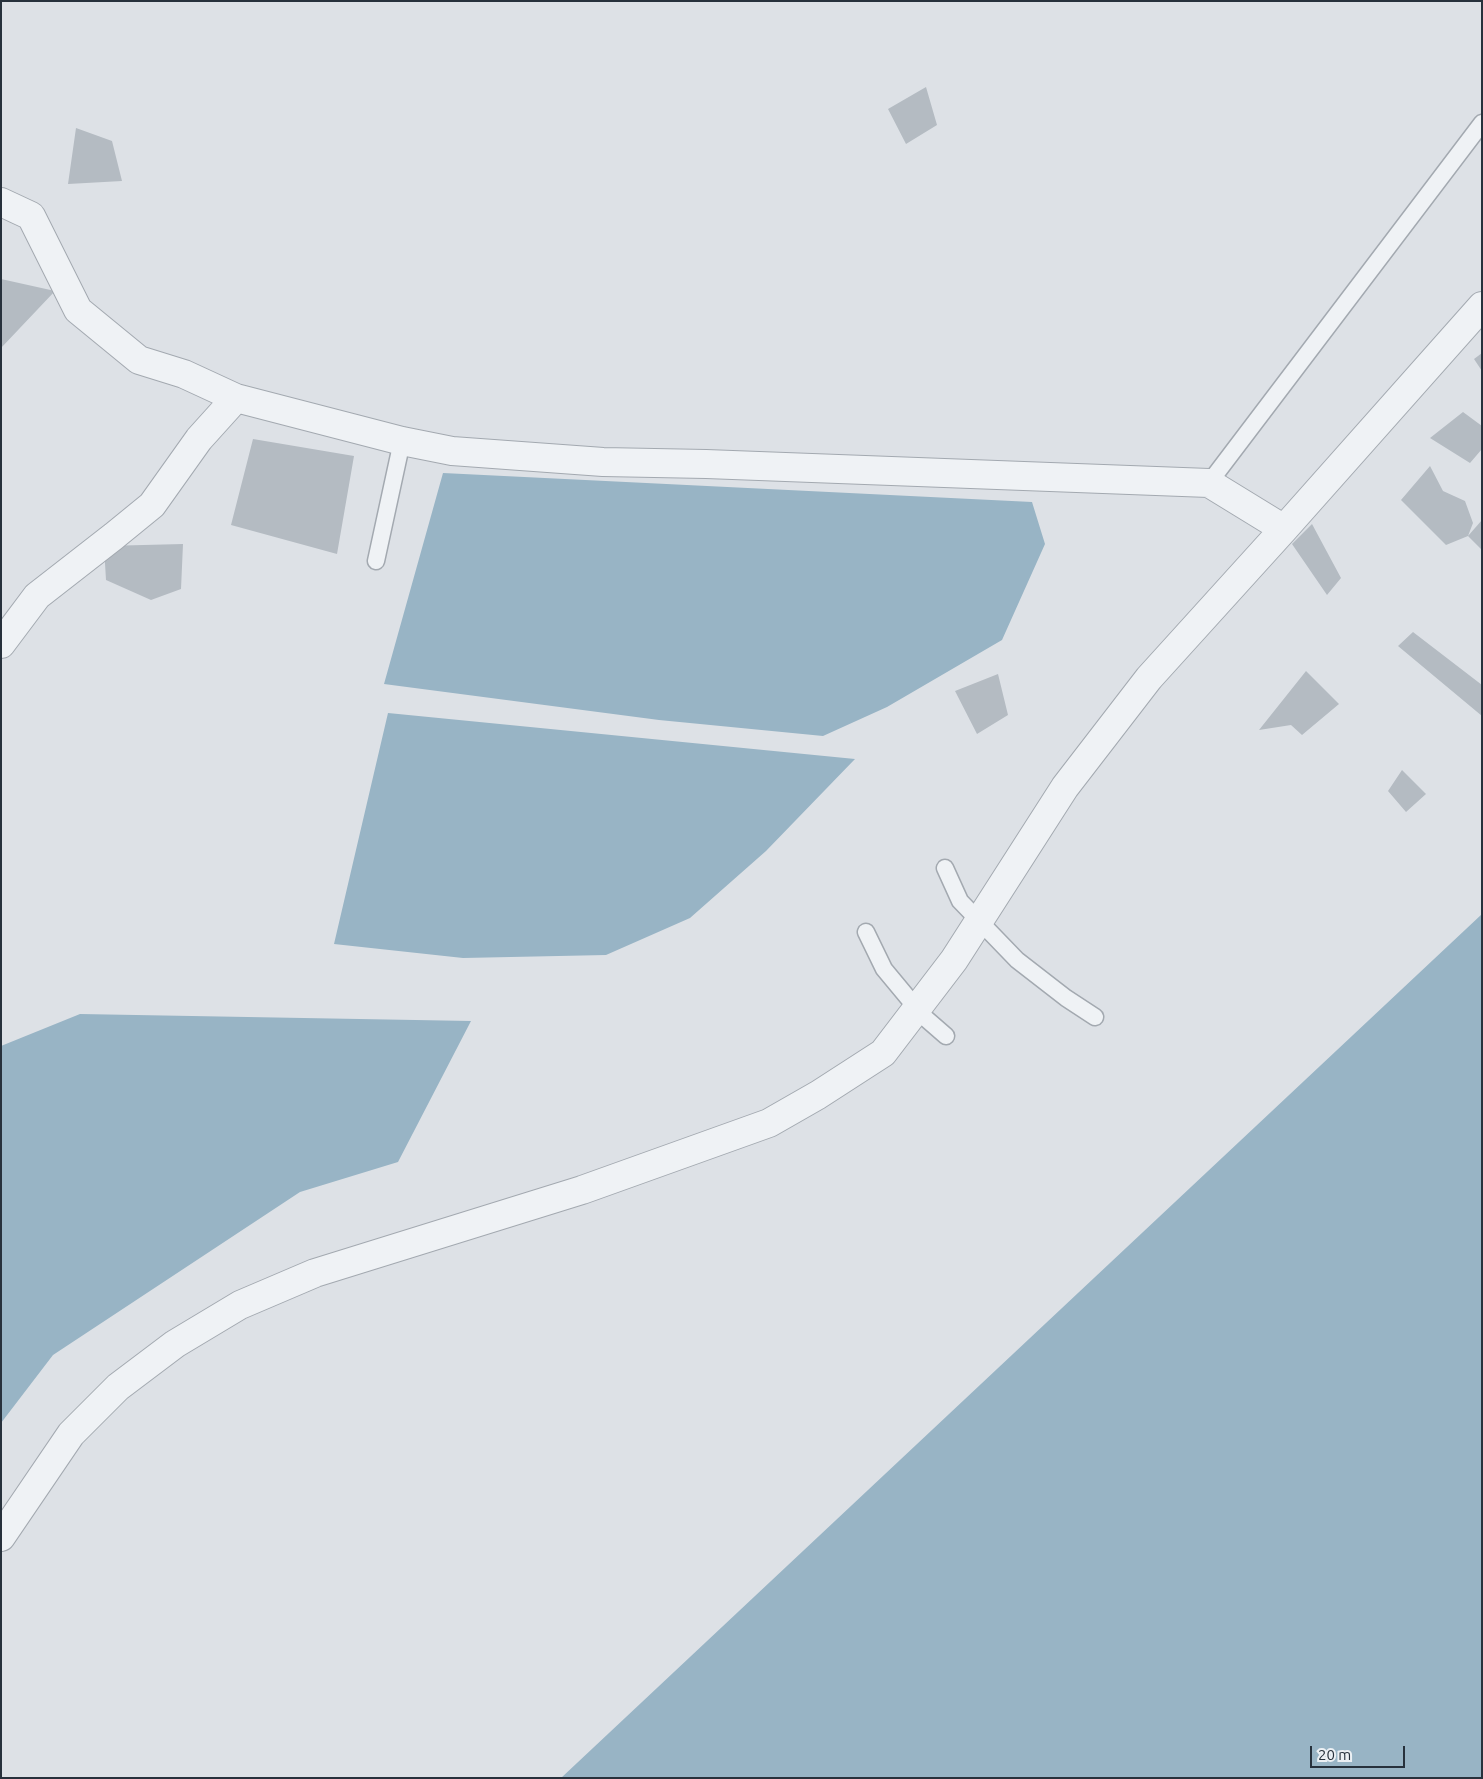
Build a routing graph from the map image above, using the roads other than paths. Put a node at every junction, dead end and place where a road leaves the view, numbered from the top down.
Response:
1 (1482, 123) edge
2 (1, 202) edge
3 (1482, 306) edge
4 (236, 398) junction
5 (402, 440) junction
6 (1209, 483) junction
7 (1284, 529) junction
8 (376, 561) dead end
9 (1, 644) edge
10 (945, 868) dead end
11 (978, 922) junction
12 (866, 932) dead end
13 (917, 1009) junction
14 (1095, 1017) dead end
15 (946, 1036) dead end
16 (1, 1537) edge

1 - 6 lane
2 - 4 street
3 - 7 street
4 - 5 street
4 - 9 street
5 - 6 street
5 - 8 lane
6 - 7 street
7 - 11 street
10 - 11 lane
11 - 13 street
11 - 14 lane
12 - 13 lane
13 - 15 lane
13 - 16 street

